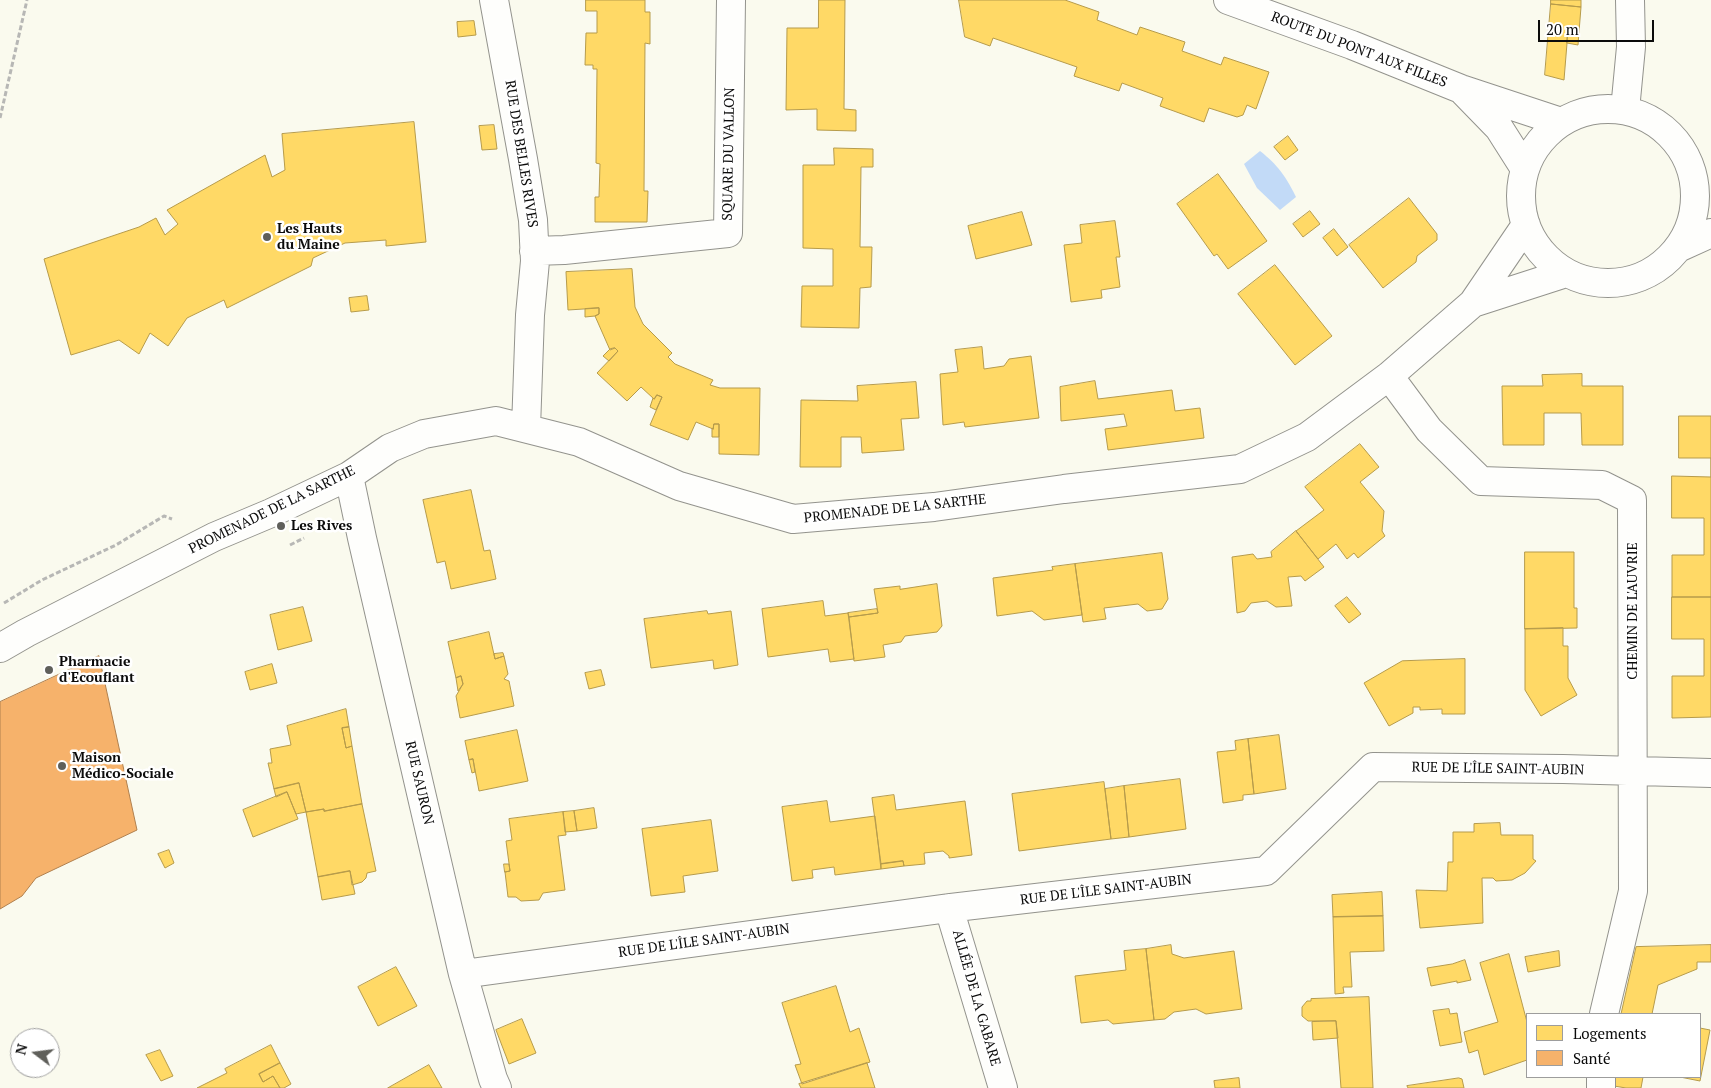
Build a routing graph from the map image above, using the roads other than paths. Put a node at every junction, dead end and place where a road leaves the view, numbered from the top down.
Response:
1 (494, 0) edge
2 (731, 0) edge
3 (1228, 0) edge
4 (1630, 0) edge
5 (1461, 89) junction
6 (1625, 110) junction
7 (1561, 122) junction
8 (1685, 154) junction
9 (1711, 163) edge
10 (1525, 169) junction
11 (1526, 225) junction
12 (1711, 233) edge
13 (1678, 248) junction
14 (534, 251) junction
15 (1566, 273) junction
16 (1473, 303) junction
17 (1389, 376) junction
18 (526, 428) junction
19 (349, 476) junction
20 (0, 648) edge
21 (1634, 771) junction
22 (1711, 772) edge
23 (950, 908) junction
24 (463, 974) junction
25 (1604, 1013) edge
26 (497, 1088) edge
27 (1003, 1088) edge

1 - 14 street, RUE DES BELLES RIVES
2 - 14 street, SQUARE DU VALLON
3 - 5 street, ROUTE DU PONT AUX FILLES
4 - 6 street
5 - 7 street, ROUTE DU PONT AUX FILLES
5 - 10 street, ROUTE DU PONT AUX FILLES
6 - 7 street
6 - 8 street
7 - 10 street
8 - 9 street
8 - 13 street
10 - 11 street
11 - 15 street
11 - 16 street, PROMENADE DE LA SARTHE
12 - 13 street
13 - 15 street
14 - 18 street, RUE DES BELLES RIVES
15 - 16 street, PROMENADE DE LA SARTHE
16 - 17 street, PROMENADE DE LA SARTHE
17 - 18 street, PROMENADE DE LA SARTHE
17 - 21 street, CHEMIN DE L'AUVRIE
18 - 19 street, PROMENADE DE LA SARTHE
19 - 20 street, PROMENADE DE LA SARTHE
19 - 24 street, RUE SAURON
21 - 22 street, RUE DE L'ÎLE SAINT-AUBIN
21 - 23 street, RUE DE L'ÎLE SAINT-AUBIN
21 - 25 street, CHEMIN DE L'AUVRIE
23 - 24 street, RUE DE L'ÎLE SAINT-AUBIN
23 - 27 street, ALLÉE DE LA GABARE
24 - 26 street, RUE SAURON

